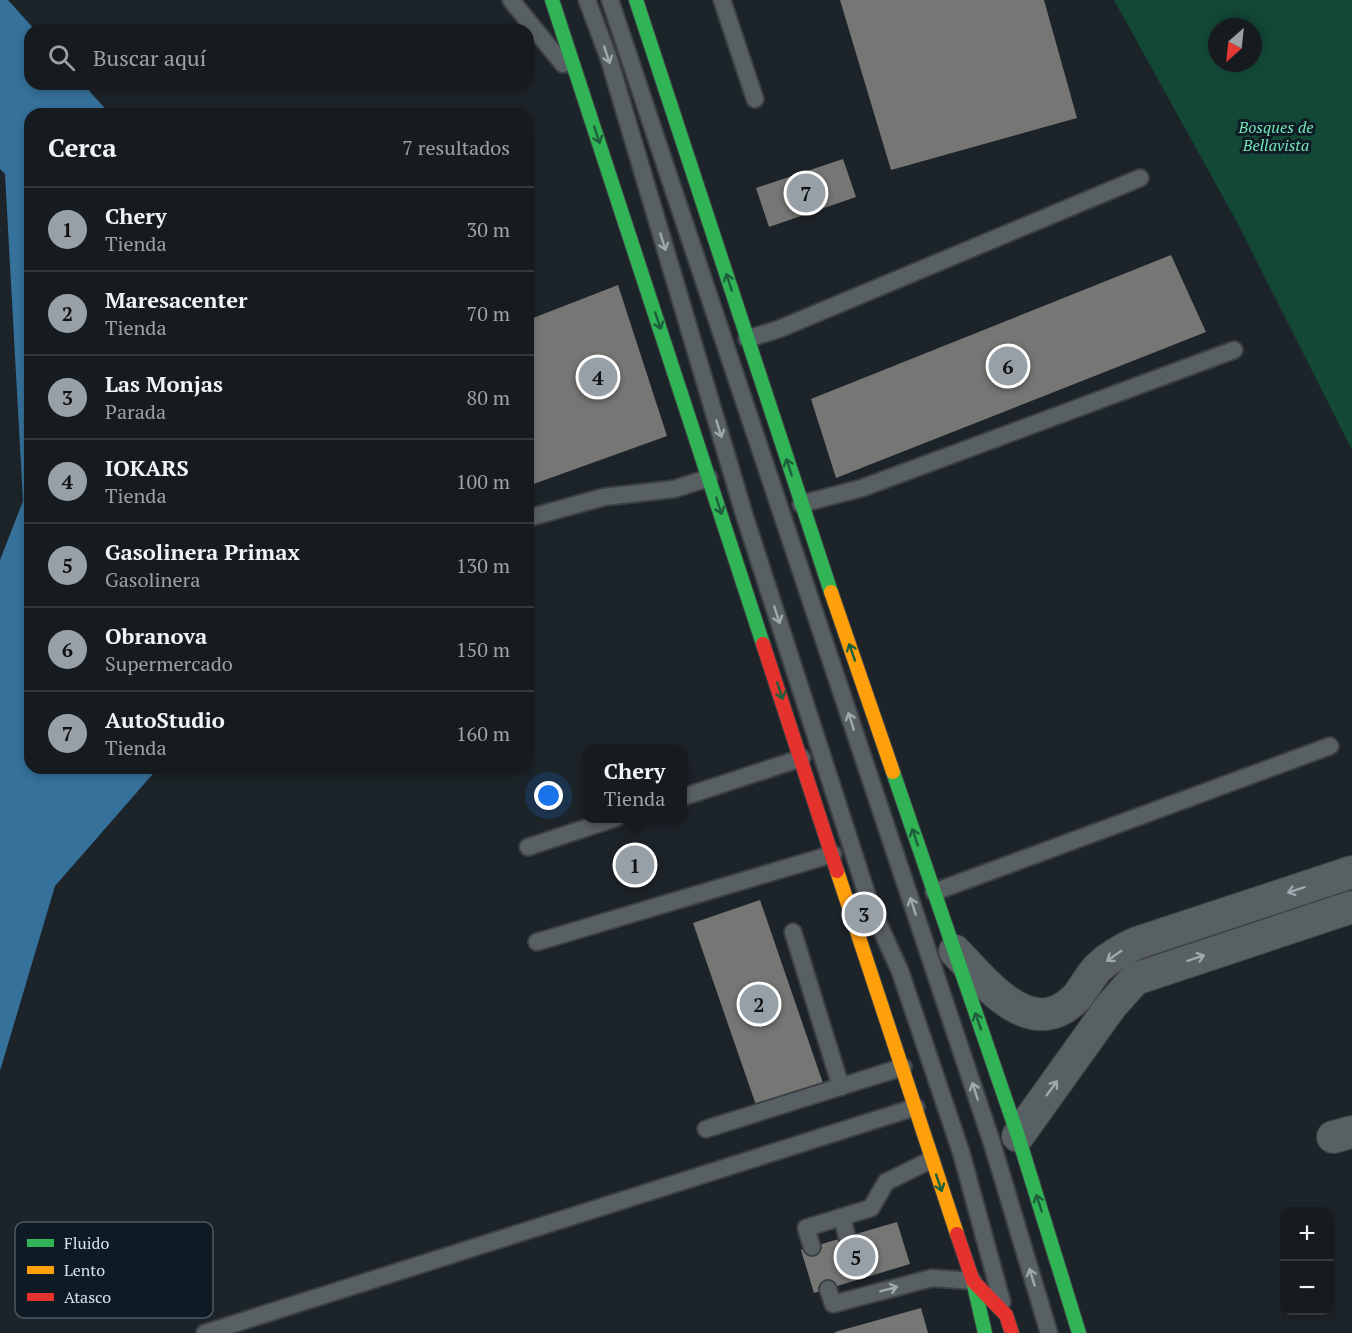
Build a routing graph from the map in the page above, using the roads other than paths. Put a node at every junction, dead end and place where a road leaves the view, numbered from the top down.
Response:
1 (511, 0) edge
2 (552, 0) edge
3 (587, 0) edge
4 (610, 0) edge
5 (636, 0) edge
6 (722, 0) edge
7 (530, 24) edge
8 (534, 29) edge
9 (580, 86) junction
10 (755, 99) dead end
11 (1140, 178) dead end
12 (747, 339) junction
13 (1234, 350) dead end
14 (710, 478) junction
15 (801, 504) junction
16 (534, 516) edge
17 (1330, 746) dead end
18 (802, 758) junction
19 (687, 796) edge
20 (603, 823) edge
21 (528, 847) dead end
22 (833, 854) junction
23 (1352, 872) edge
24 (933, 892) junction
25 (1352, 907) edge
26 (793, 932) dead end
27 (537, 942) dead end
28 (955, 951) junction
29 (903, 1067) junction
30 (841, 1087) junction
31 (916, 1107) junction
32 (706, 1130) dead end
33 (1018, 1136) junction
34 (932, 1160) junction
35 (842, 1217) junction
36 (847, 1237) dead end
37 (812, 1247) dead end
38 (860, 1279) dead end
39 (973, 1281) junction
40 (828, 1289) dead end
41 (865, 1296) junction
42 (1006, 1315) junction
43 (237, 1328) edge
44 (1079, 1328) edge
45 (205, 1333) edge
46 (985, 1333) edge
47 (1012, 1333) edge
48 (1049, 1333) edge

1 - 7 lane
2 - 9 main road
3 -> 42 lane
48 -> 4 lane
12 -> 5 main road
6 - 10 lane
8 - 9 lane
9 -> 14 main road
11 - 12 lane
15 -> 12 main road
13 - 15 lane
14 - 16 lane
14 -> 18 main road
24 -> 15 main road
17 - 24 lane
18 - 19 lane
18 - 22 main road
20 - 21 lane
22 - 27 lane
22 - 29 main road
23 -> 28 street
24 - 28 main road
33 -> 25 street
26 - 30 lane
33 -> 28 main road
29 - 30 lane
29 - 31 main road
30 - 32 lane
31 - 34 main road
31 - 43 lane
44 -> 33 main road
34 - 35 lane
34 -> 39 main road
35 - 36 lane
35 - 37 lane
38 - 41 lane
41 -> 39 lane
39 - 42 main road
39 - 46 main road
40 - 41 lane
42 - 47 main road
43 - 45 lane

